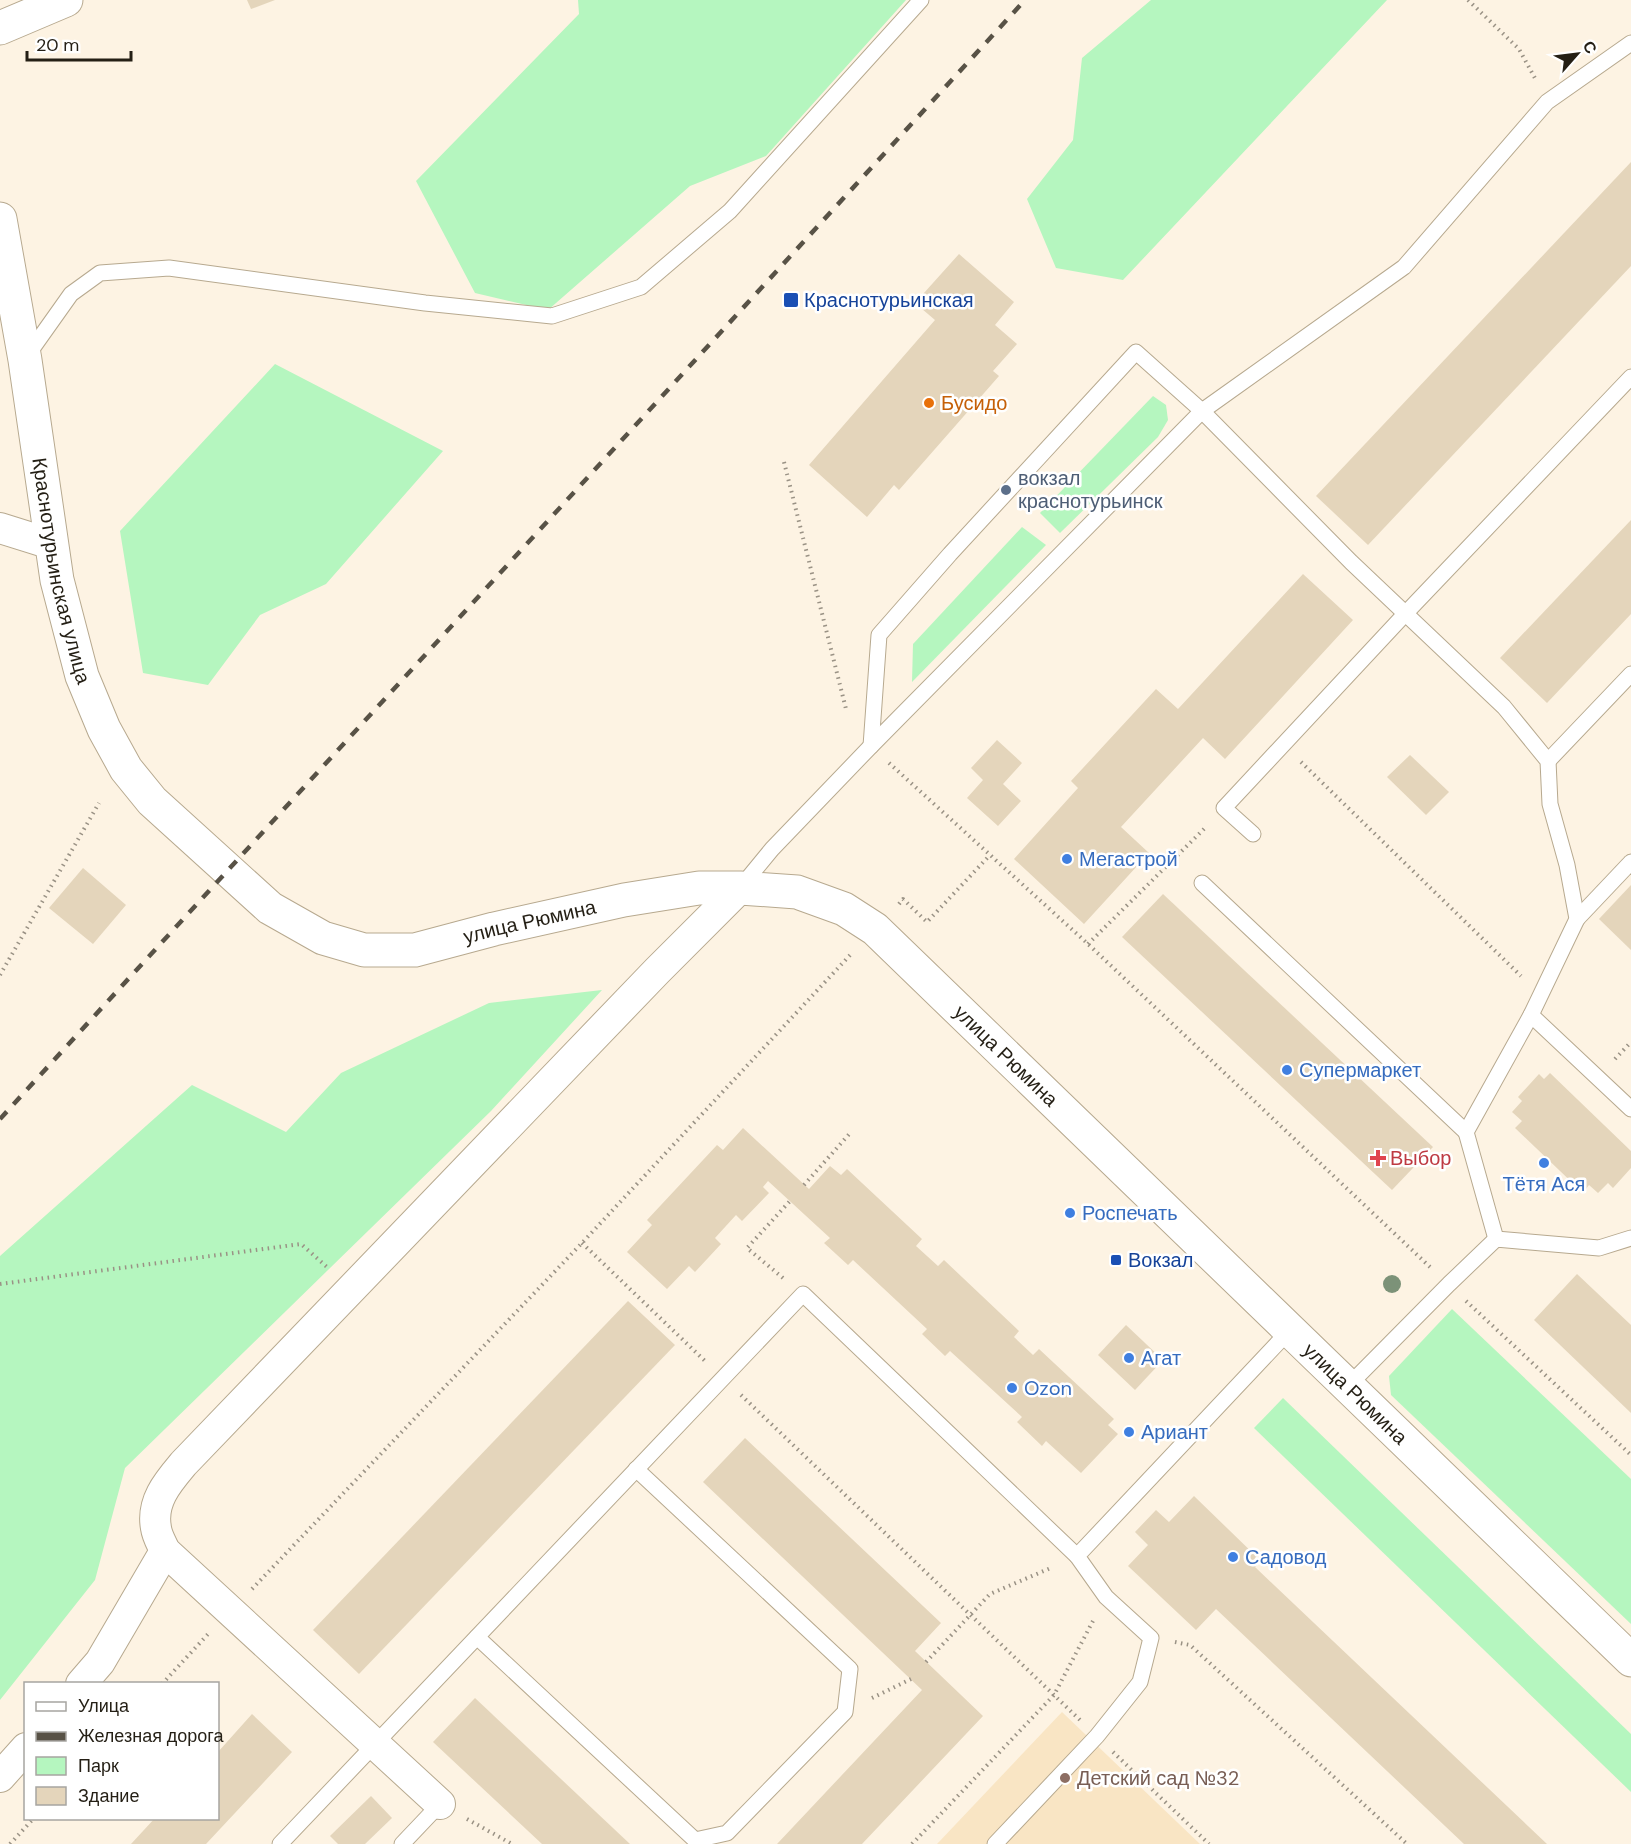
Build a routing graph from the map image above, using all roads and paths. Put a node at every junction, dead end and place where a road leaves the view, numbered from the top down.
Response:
1 (66, 0) edge
2 (921, 0) edge
3 (1468, 0) edge
4 (0, 28) edge
5 (1631, 43) edge
6 (1547, 102) junction
7 (0, 219) edge
8 (25, 360) junction
9 (1631, 377) edge
10 (1202, 411) junction
11 (784, 462) dead end
12 (0, 528) edge
13 (51, 544) junction
14 (1405, 614) junction
15 (1631, 675) edge
16 (1283, 745) junction
17 (871, 746) junction
18 (1548, 761) junction
19 (99, 803) dead end
20 (1224, 808) junction
21 (1253, 834) dead end
22 (990, 855) junction
23 (1631, 862) edge
24 (229, 871) joint
25 (1202, 883) dead end
26 (740, 888) junction
27 (1577, 919) junction
28 (875, 929) junction
29 (1088, 944) junction
30 (0, 975) edge
31 (1540, 995) junction
32 (1531, 1015) junction
33 (1631, 1109) edge
34 (851, 1132) dead end
35 (1466, 1132) junction
36 (804, 1185) dead end
37 (790, 1201) dead end
38 (1631, 1238) edge
39 (1496, 1239) junction
40 (582, 1243) junction
41 (0, 1284) edge
42 (1449, 1284) junction
43 (352, 1288) junction
44 (803, 1294) junction
45 (1290, 1330) junction
46 (723, 1378) junction
47 (1348, 1386) junction
48 (1631, 1455) edge
49 (636, 1469) junction
50 (165, 1551) junction
51 (1077, 1556) junction
52 (1106, 1597) junction
53 (230, 1612) junction
54 (970, 1616) junction
55 (477, 1637) junction
56 (1150, 1638) junction
57 (1631, 1660) edge
58 (926, 1662) dead end
59 (911, 1679) dead end
60 (82, 1682) edge
61 (163, 1682) edge
62 (1054, 1695) junction
63 (845, 1712) junction
64 (1097, 1736) junction
65 (375, 1744) junction
66 (24, 1750) edge
67 (0, 1777) edge
68 (440, 1804) junction
69 (32, 1820) edge
70 (10, 1844) edge
71 (280, 1844) edge
72 (402, 1844) edge
73 (512, 1844) edge
74 (912, 1844) edge
75 (995, 1844) edge
76 (1209, 1844) edge
77 (1407, 1844) edge

1 - 4 main road
2 - 8 lane
3 - 6 path
5 - 6 lane
6 - 10 lane
7 - 8 main road, Краснотурьинская улица
8 - 13 main road, Краснотурьинская улица
9 - 14 lane
10 - 14 lane
10 - 17 lane
10 - 17 lane
11 - 17 path
12 - 13 street
13 - 24 main road, Краснотурьинская улица
14 - 16 lane
14 - 18 lane
15 - 18 lane
16 - 20 lane
16 - 31 path
17 - 22 path
17 - 26 lane
18 - 27 lane
19 - 30 path
20 - 21 lane
20 - 29 path
22 - 28 path
22 - 29 path
23 - 27 lane
24 - 26 main road, улица Рюмина
25 - 35 lane
26 - 28 main road, улица Рюмина
26 - 43 street
27 - 31 lane
28 - 40 path
28 - 45 main road, улица Рюмина
29 - 42 path
31 - 32 lane
32 - 33 lane
32 - 35 lane
34 - 36 path
35 - 39 lane
37 - 44 path
38 - 39 lane
39 - 42 lane
40 - 46 path
40 - 53 path
41 - 43 path
42 - 47 lane
42 - 48 path
43 - 50 street
44 - 46 lane
44 - 51 lane
45 - 47 main road, улица Рюмина
45 - 51 lane
46 - 49 lane
46 - 54 path
47 - 57 main road, улица Рюмина
49 - 55 lane
49 - 63 lane
50 - 53 street
50 - 60 street
51 - 52 lane
51 - 54 path
52 - 56 lane
52 - 62 path
53 - 61 path
53 - 65 street
54 - 58 path
54 - 62 path
55 - 63 lane
55 - 65 lane
56 - 64 lane
56 - 77 path
59 - 63 path
62 - 64 path
62 - 74 path
64 - 75 lane
64 - 76 path
65 - 68 street
65 - 71 lane
66 - 67 street
68 - 72 lane
68 - 73 path
69 - 70 path

